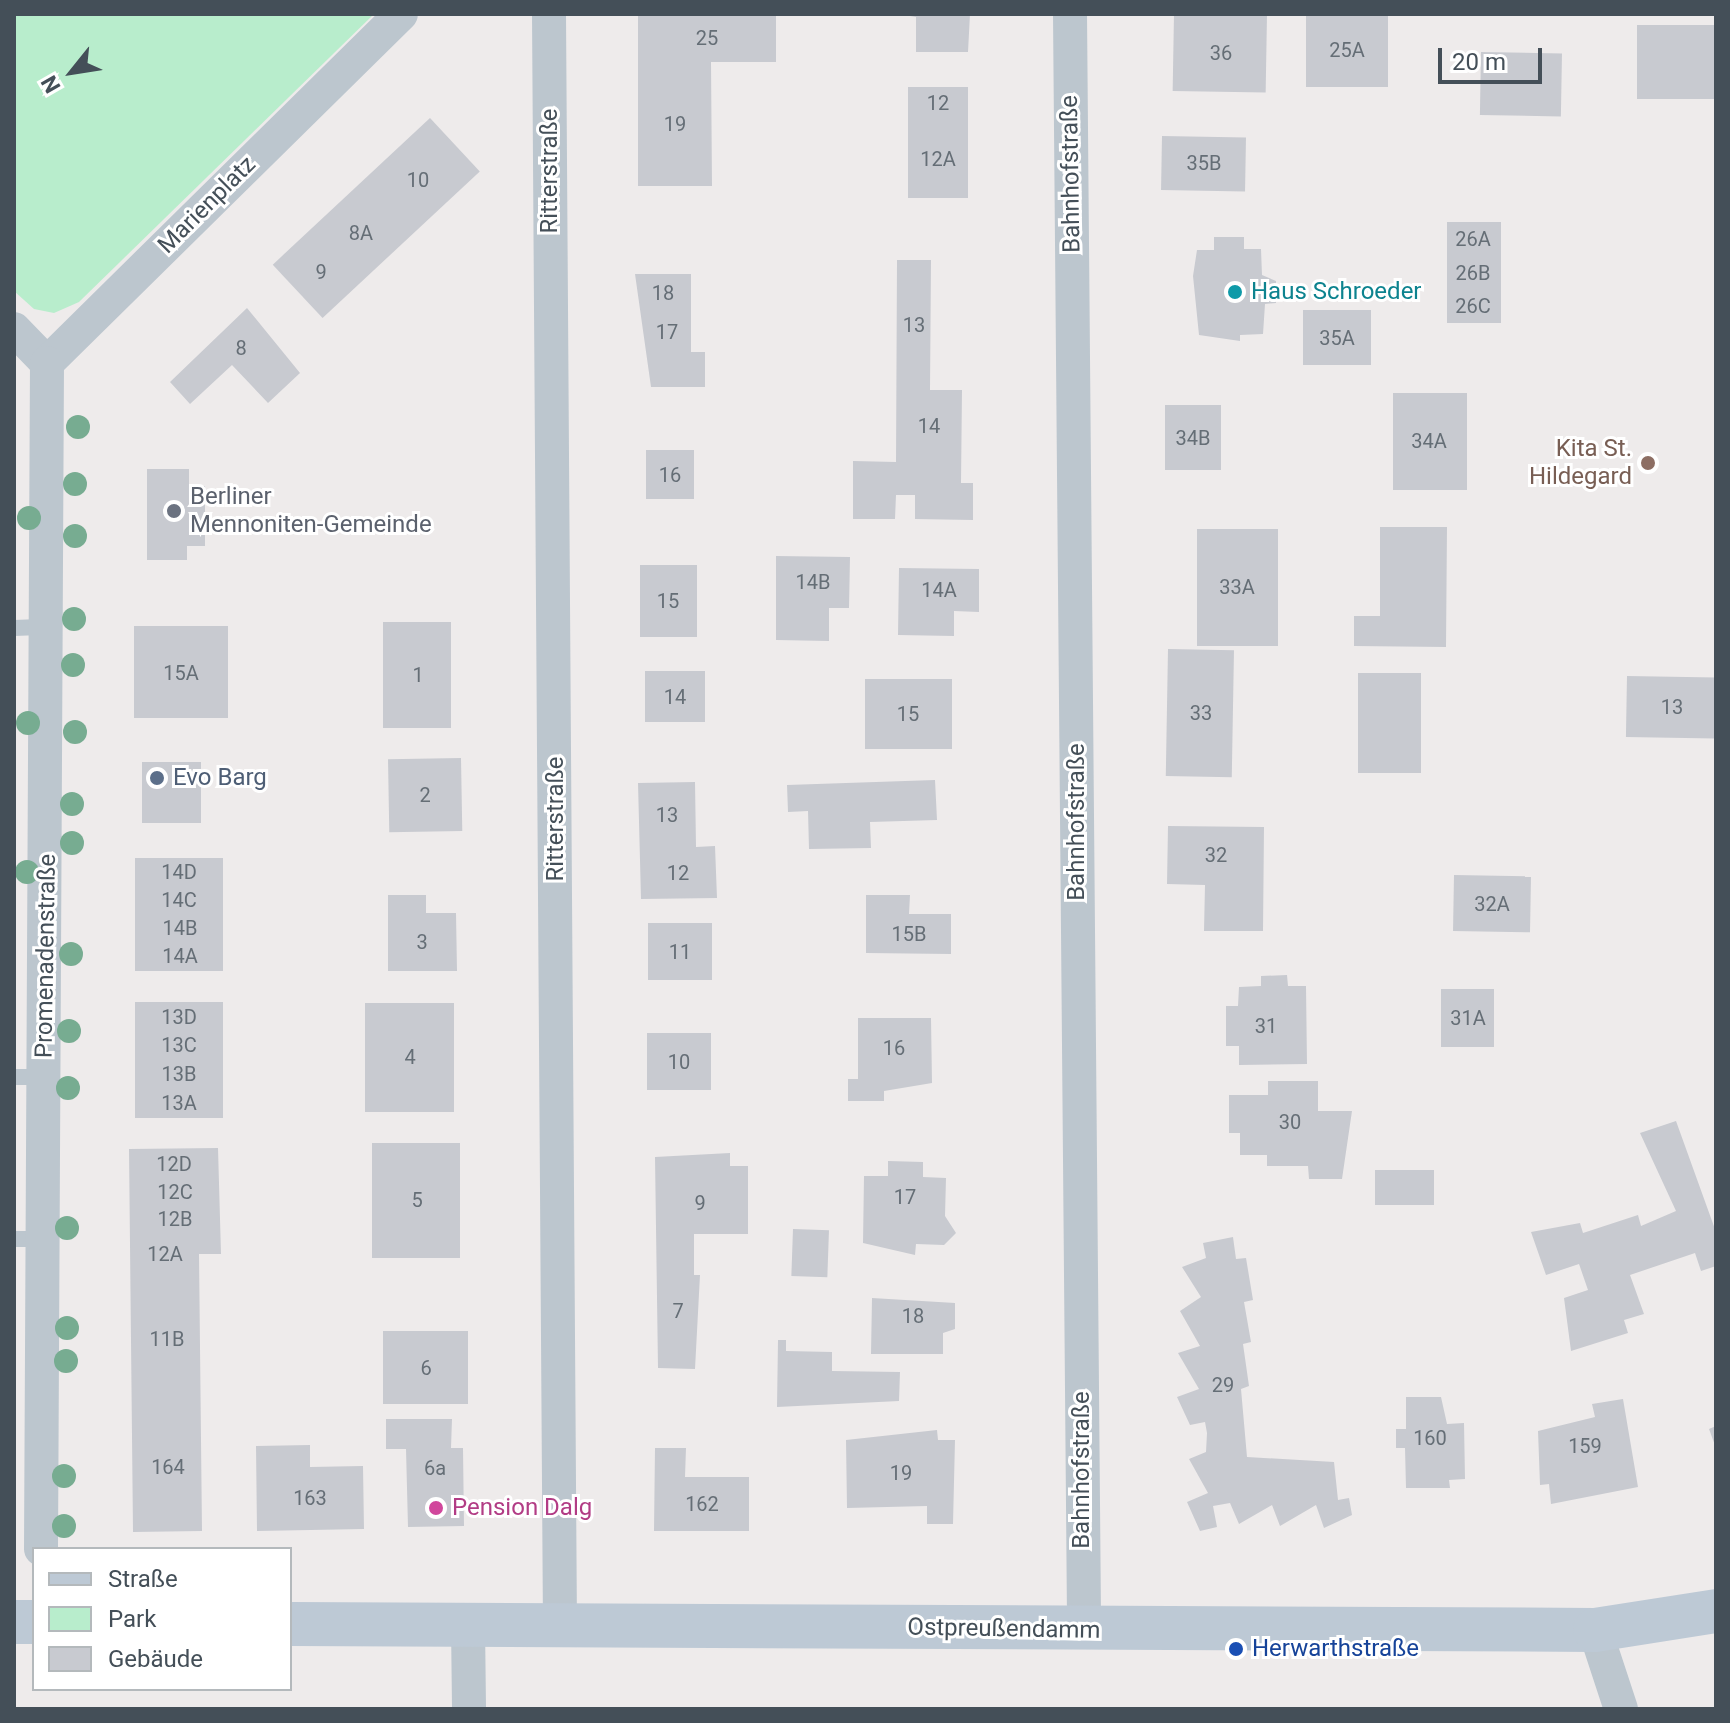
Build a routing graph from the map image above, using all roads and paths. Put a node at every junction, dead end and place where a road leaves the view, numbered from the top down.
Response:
1 (401, 14) edge
2 (549, 14) edge
3 (1070, 14) edge
4 (14, 329) edge
5 (47, 363) junction
6 (49, 627) junction
7 (14, 628) edge
8 (30, 1077) edge
9 (29, 1239) edge
10 (41, 1547) edge
11 (1716, 1611) edge
12 (292, 1624) edge
13 (468, 1625) junction
14 (560, 1625) junction
15 (1084, 1629) junction
16 (1595, 1630) junction
17 (469, 1709) edge
18 (1621, 1709) edge

1 - 5 street, Marienplatz
2 - 14 street, Ritterstraße
3 - 15 street, Bahnhofstraße
4 - 5 street
5 - 6 street, Promenadenstraße
6 - 7 lane
6 - 8 street, Promenadenstraße
8 - 9 street, Promenadenstraße
9 - 10 street, Promenadenstraße
11 - 16 street, Ostpreußendamm
12 - 13 street, Ostpreußendamm
13 - 14 street, Ostpreußendamm
13 - 17 street
14 - 15 street, Ostpreußendamm
15 - 16 street, Ostpreußendamm
16 - 18 street

